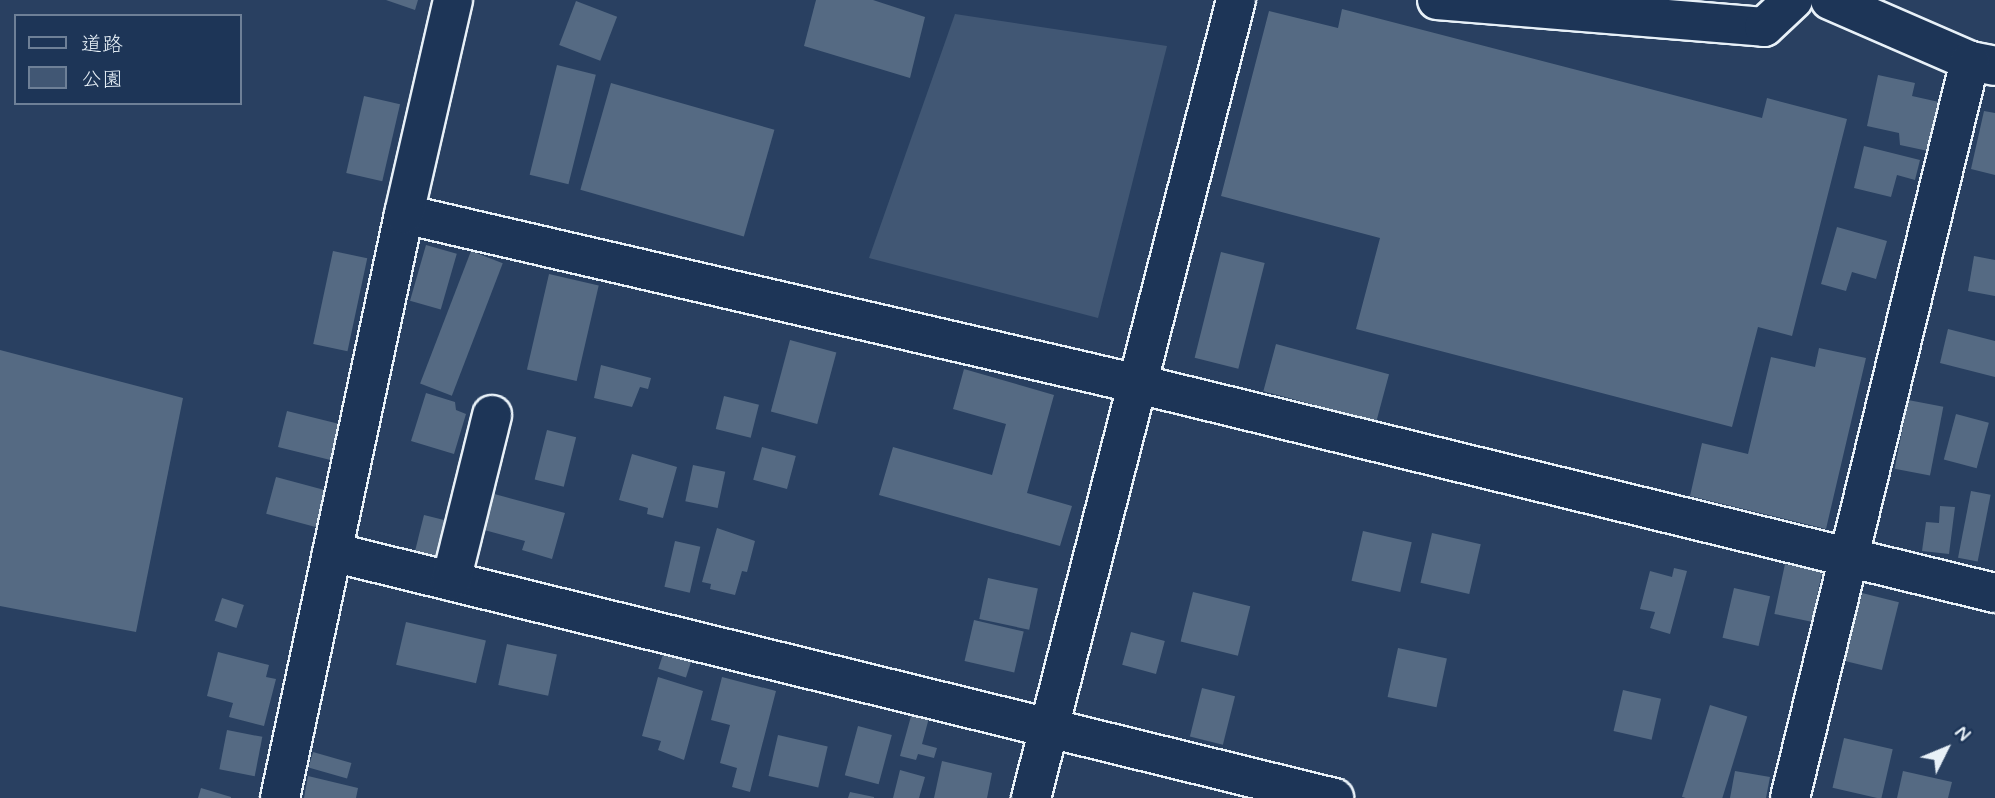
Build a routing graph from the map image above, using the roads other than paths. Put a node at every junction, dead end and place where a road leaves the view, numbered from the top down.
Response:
1 (453, 0) edge
2 (1236, 0) edge
3 (1437, 0) edge
4 (1793, 0) edge
5 (1830, 0) edge
6 (1983, 64) edge
7 (404, 214) junction
8 (1138, 384) junction
9 (492, 415) dead end
10 (332, 552) junction
11 (1848, 557) junction
12 (451, 581) junction
13 (1995, 593) edge
14 (1049, 726) junction
15 (280, 798) edge
16 (1031, 798) edge
17 (1335, 798) edge
18 (1790, 798) edge

1 - 7 street
2 - 8 street
3 - 4 street
5 - 6 street
6 - 11 street
7 - 8 street
7 - 10 street
8 - 11 street
8 - 14 street
9 - 12 street
10 - 12 street
10 - 15 street
11 - 13 street
11 - 18 street
12 - 14 street
14 - 16 street
14 - 17 street

